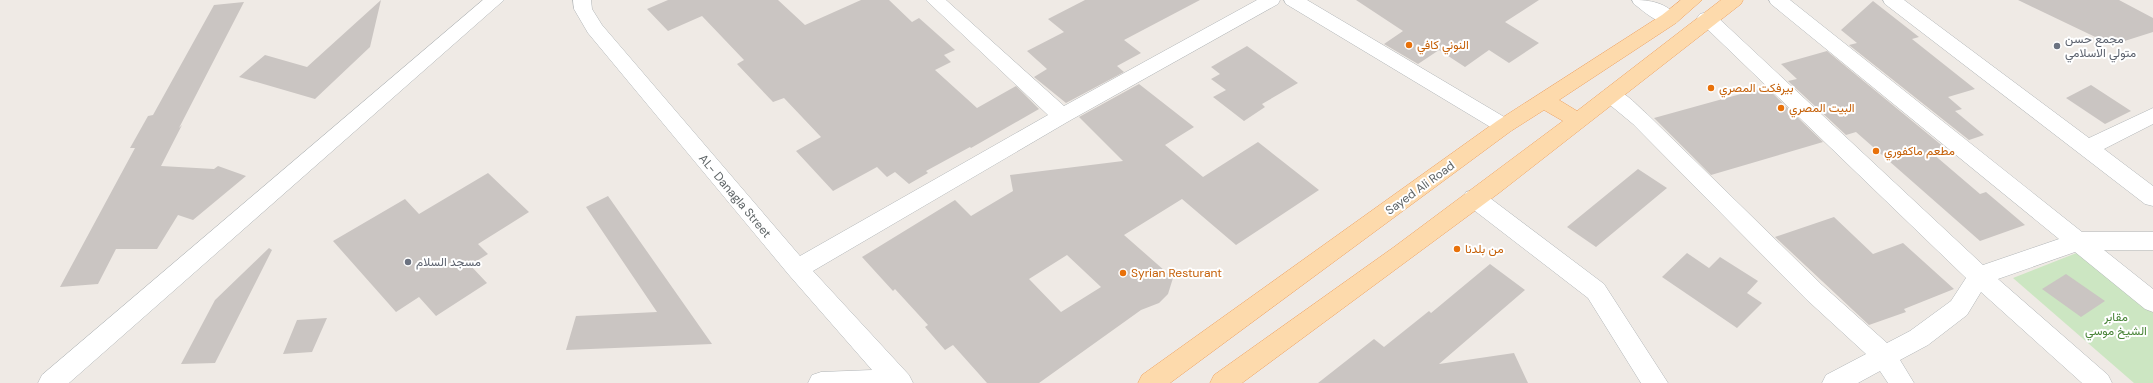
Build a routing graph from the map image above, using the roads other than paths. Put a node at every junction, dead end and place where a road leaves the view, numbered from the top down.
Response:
1 (495, 0) edge
2 (582, 0) edge
3 (935, 0) edge
4 (1271, 0) edge
5 (1293, 0) edge
6 (1641, 0) edge
7 (1693, 0) edge
8 (1734, 0) edge
9 (1778, 0) edge
10 (1892, 0) edge
11 (1707, 18) junction
12 (1669, 19) junction
13 (1611, 95) junction
14 (1543, 99) junction
15 (2153, 115) edge
16 (1062, 116) junction
17 (1578, 121) junction
18 (1504, 126) junction
19 (2088, 148) junction
20 (1474, 198) junction
21 (2153, 198) edge
22 (2079, 241) junction
23 (2153, 241) edge
24 (797, 269) junction
25 (1979, 276) junction
26 (2153, 302) edge
27 (1884, 355) junction
28 (898, 381) edge
29 (51, 383) edge
30 (821, 383) edge
31 (1151, 383) edge
32 (1223, 383) edge
33 (1655, 383) edge
34 (1835, 383) edge
35 (1901, 383) edge
36 (2099, 383) edge

1 - 29 street
2 - 24 street, AL- Danagla Street
3 - 16 street
4 - 16 street
5 - 18 street
6 - 12 street
7 - 12 main road, Sayed Ali Road
8 - 11 main road
9 - 22 street
10 - 19 street
11 - 13 main road
11 - 25 street
12 - 14 main road, Sayed Ali Road
13 - 17 main road
13 - 27 street
14 - 17 main road
14 - 18 main road, Sayed Ali Road
15 - 19 street
16 - 24 street
17 - 20 main road
18 - 31 main road, Sayed Ali Road
19 - 21 street
20 - 32 main road
20 - 33 street
22 - 23 street
22 - 25 street
22 - 26 street
24 - 28 street, AL- Danagla Street
25 - 27 street
25 - 36 street
27 - 34 street
27 - 35 street
28 - 30 street

